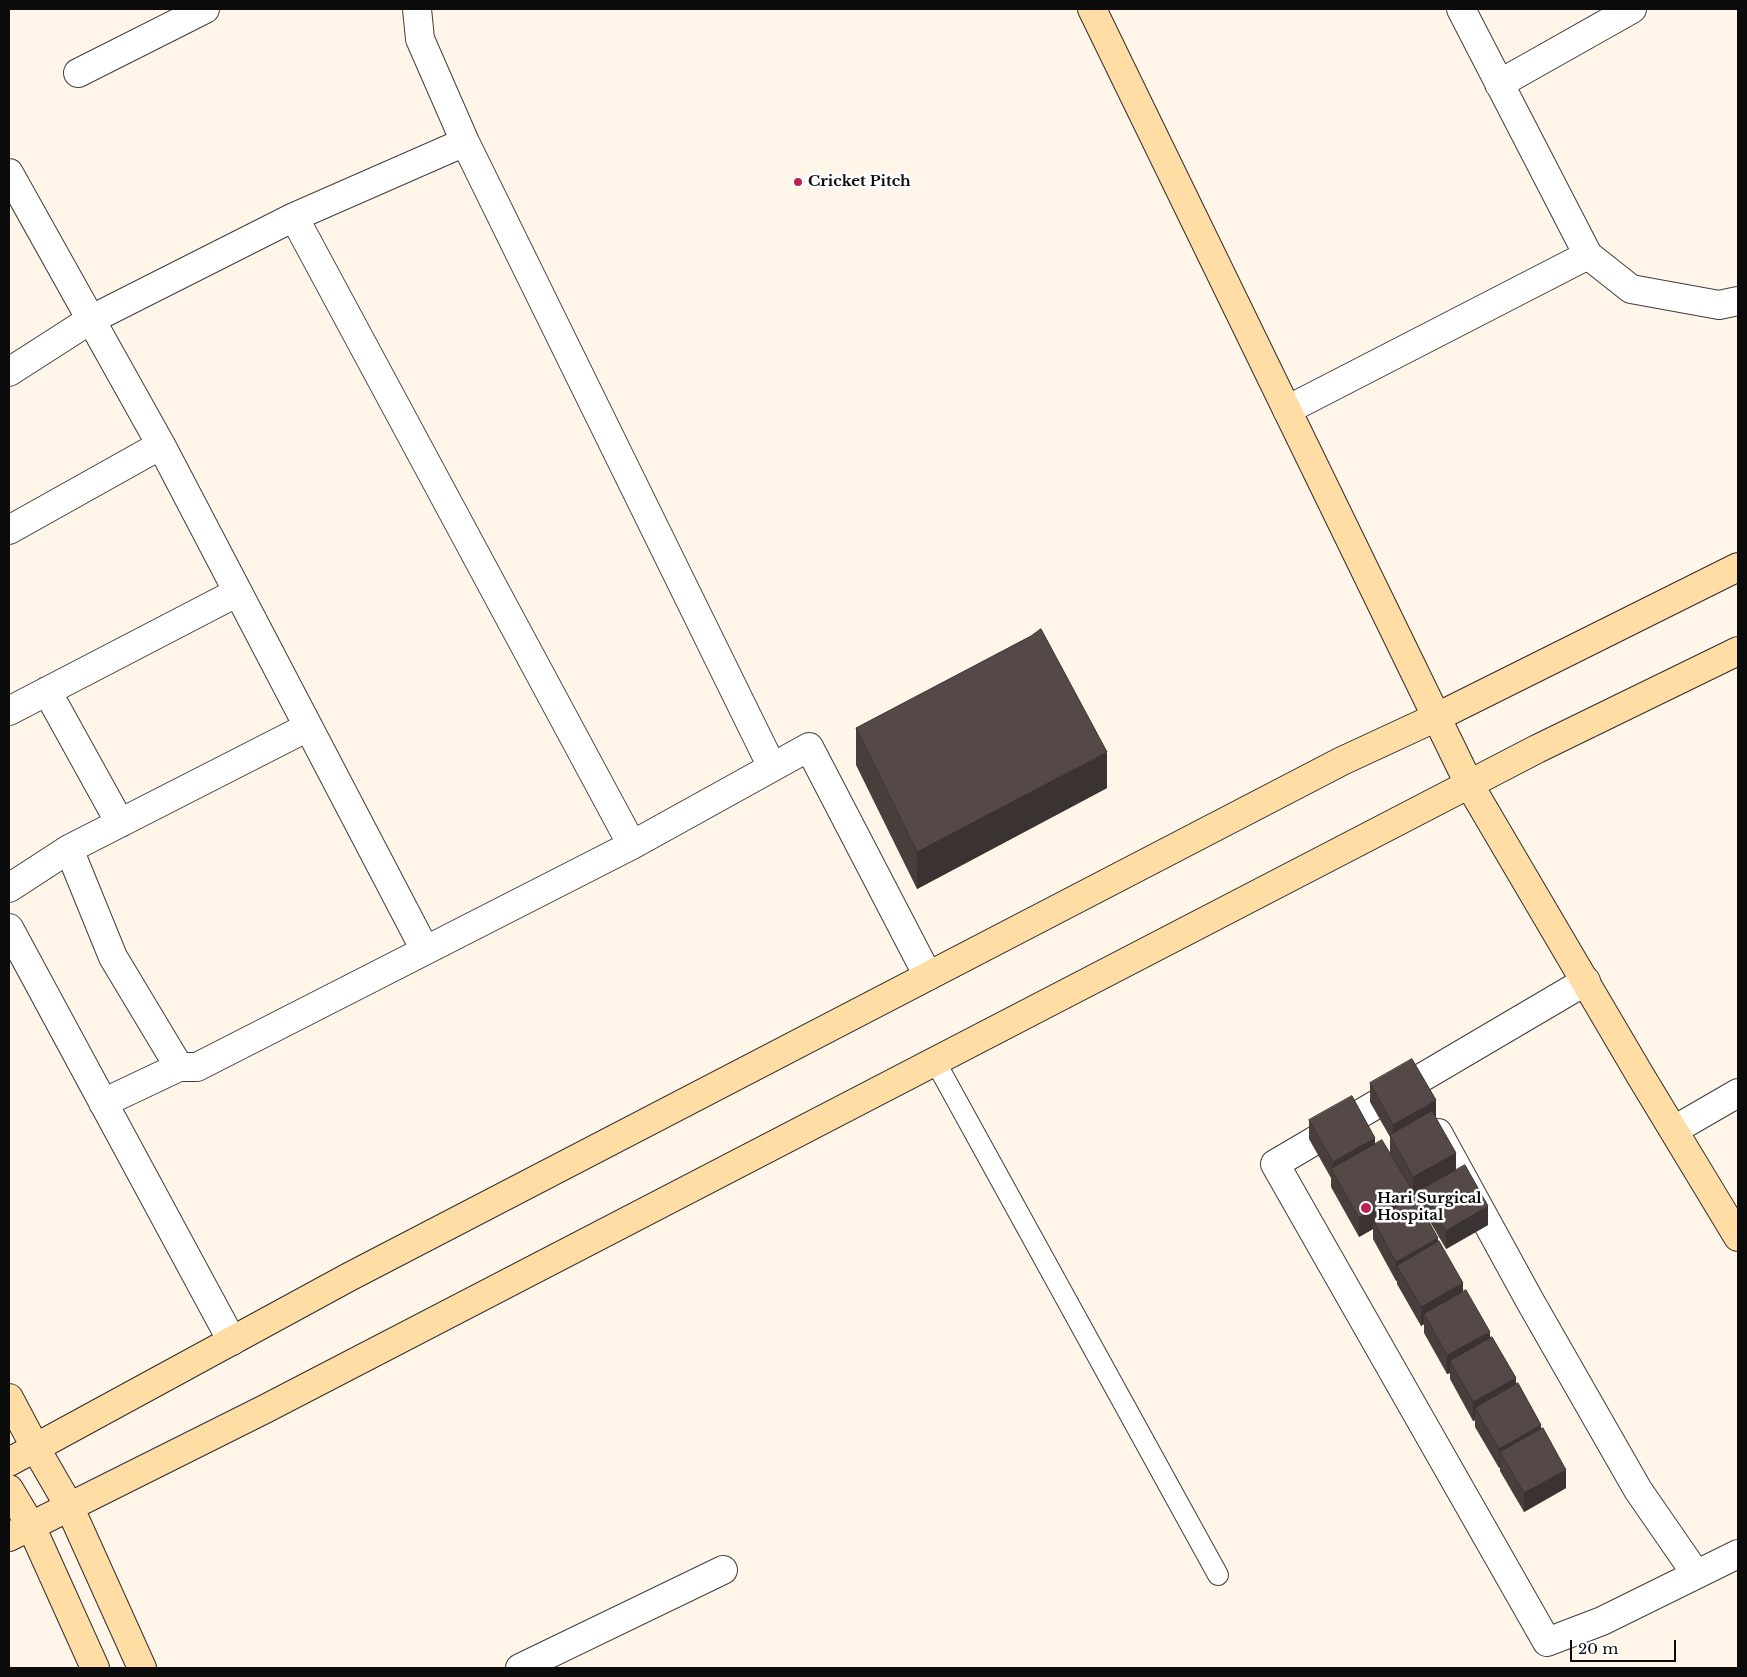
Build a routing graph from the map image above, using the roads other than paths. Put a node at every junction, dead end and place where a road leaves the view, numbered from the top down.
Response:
1 (205, 9) edge
2 (417, 9) edge
3 (1092, 9) edge
4 (1461, 9) edge
5 (1632, 9) edge
6 (78, 72) dead end
7 (1500, 84) junction
8 (465, 142) junction
9 (9, 173) edge
10 (294, 217) junction
11 (1588, 255) junction
12 (1738, 301) edge
13 (90, 320) junction
14 (9, 372) edge
15 (1287, 410) junction
16 (161, 445) junction
17 (9, 530) edge
18 (1738, 567) edge
19 (238, 592) junction
20 (1738, 651) edge
21 (46, 692) junction
22 (9, 711) edge
23 (1437, 717) junction
24 (308, 726) junction
25 (772, 767) junction
26 (1469, 784) junction
27 (120, 823) junction
28 (632, 845) junction
29 (69, 849) junction
30 (9, 888) edge
31 (9, 928) edge
32 (425, 950) junction
33 (928, 976) junction
34 (1586, 981) junction
35 (935, 1061) junction
36 (180, 1067) junction
37 (1411, 1084) junction
38 (1738, 1093) edge
39 (103, 1103) junction
40 (1674, 1130) junction
41 (1738, 1237) edge
42 (232, 1341) junction
43 (9, 1398) edge
44 (35, 1447) junction
45 (9, 1462) edge
46 (9, 1489) edge
47 (69, 1506) junction
48 (20, 1531) edge
49 (1738, 1554) edge
50 (723, 1570) dead end
51 (1696, 1574) junction
52 (1218, 1575) dead end
53 (95, 1668) edge
54 (142, 1668) edge
55 (520, 1668) edge

1 - 6 street
2 - 8 street
3 - 15 street
4 - 7 street
5 - 7 street
7 - 11 street
8 - 10 street
8 - 25 street
9 - 13 street
10 - 13 street
10 - 28 street
11 - 12 street
11 - 15 street
13 - 14 street
13 - 16 street
15 - 23 street
16 - 17 street
16 - 19 street
18 - 23 street
19 - 21 street
19 - 24 street
20 - 26 street
21 - 22 street
21 - 27 street
23 - 26 street
23 - 33 street
24 - 27 street
24 - 32 street
25 - 28 street
25 - 33 street
26 - 34 street
26 - 35 street
27 - 29 street
28 - 32 street
29 - 30 street
29 - 36 street
31 - 39 street
32 - 36 street
33 - 42 street
34 - 37 street
34 - 40 street
35 - 47 street
35 - 52 lane
36 - 39 street
37 - 51 street
37 - 51 street
38 - 40 street
39 - 42 street
40 - 41 street
42 - 44 street
43 - 44 street
44 - 45 street
44 - 47 street
46 - 48 street
47 - 48 street
47 - 54 street
48 - 53 street
49 - 51 street
50 - 55 street

